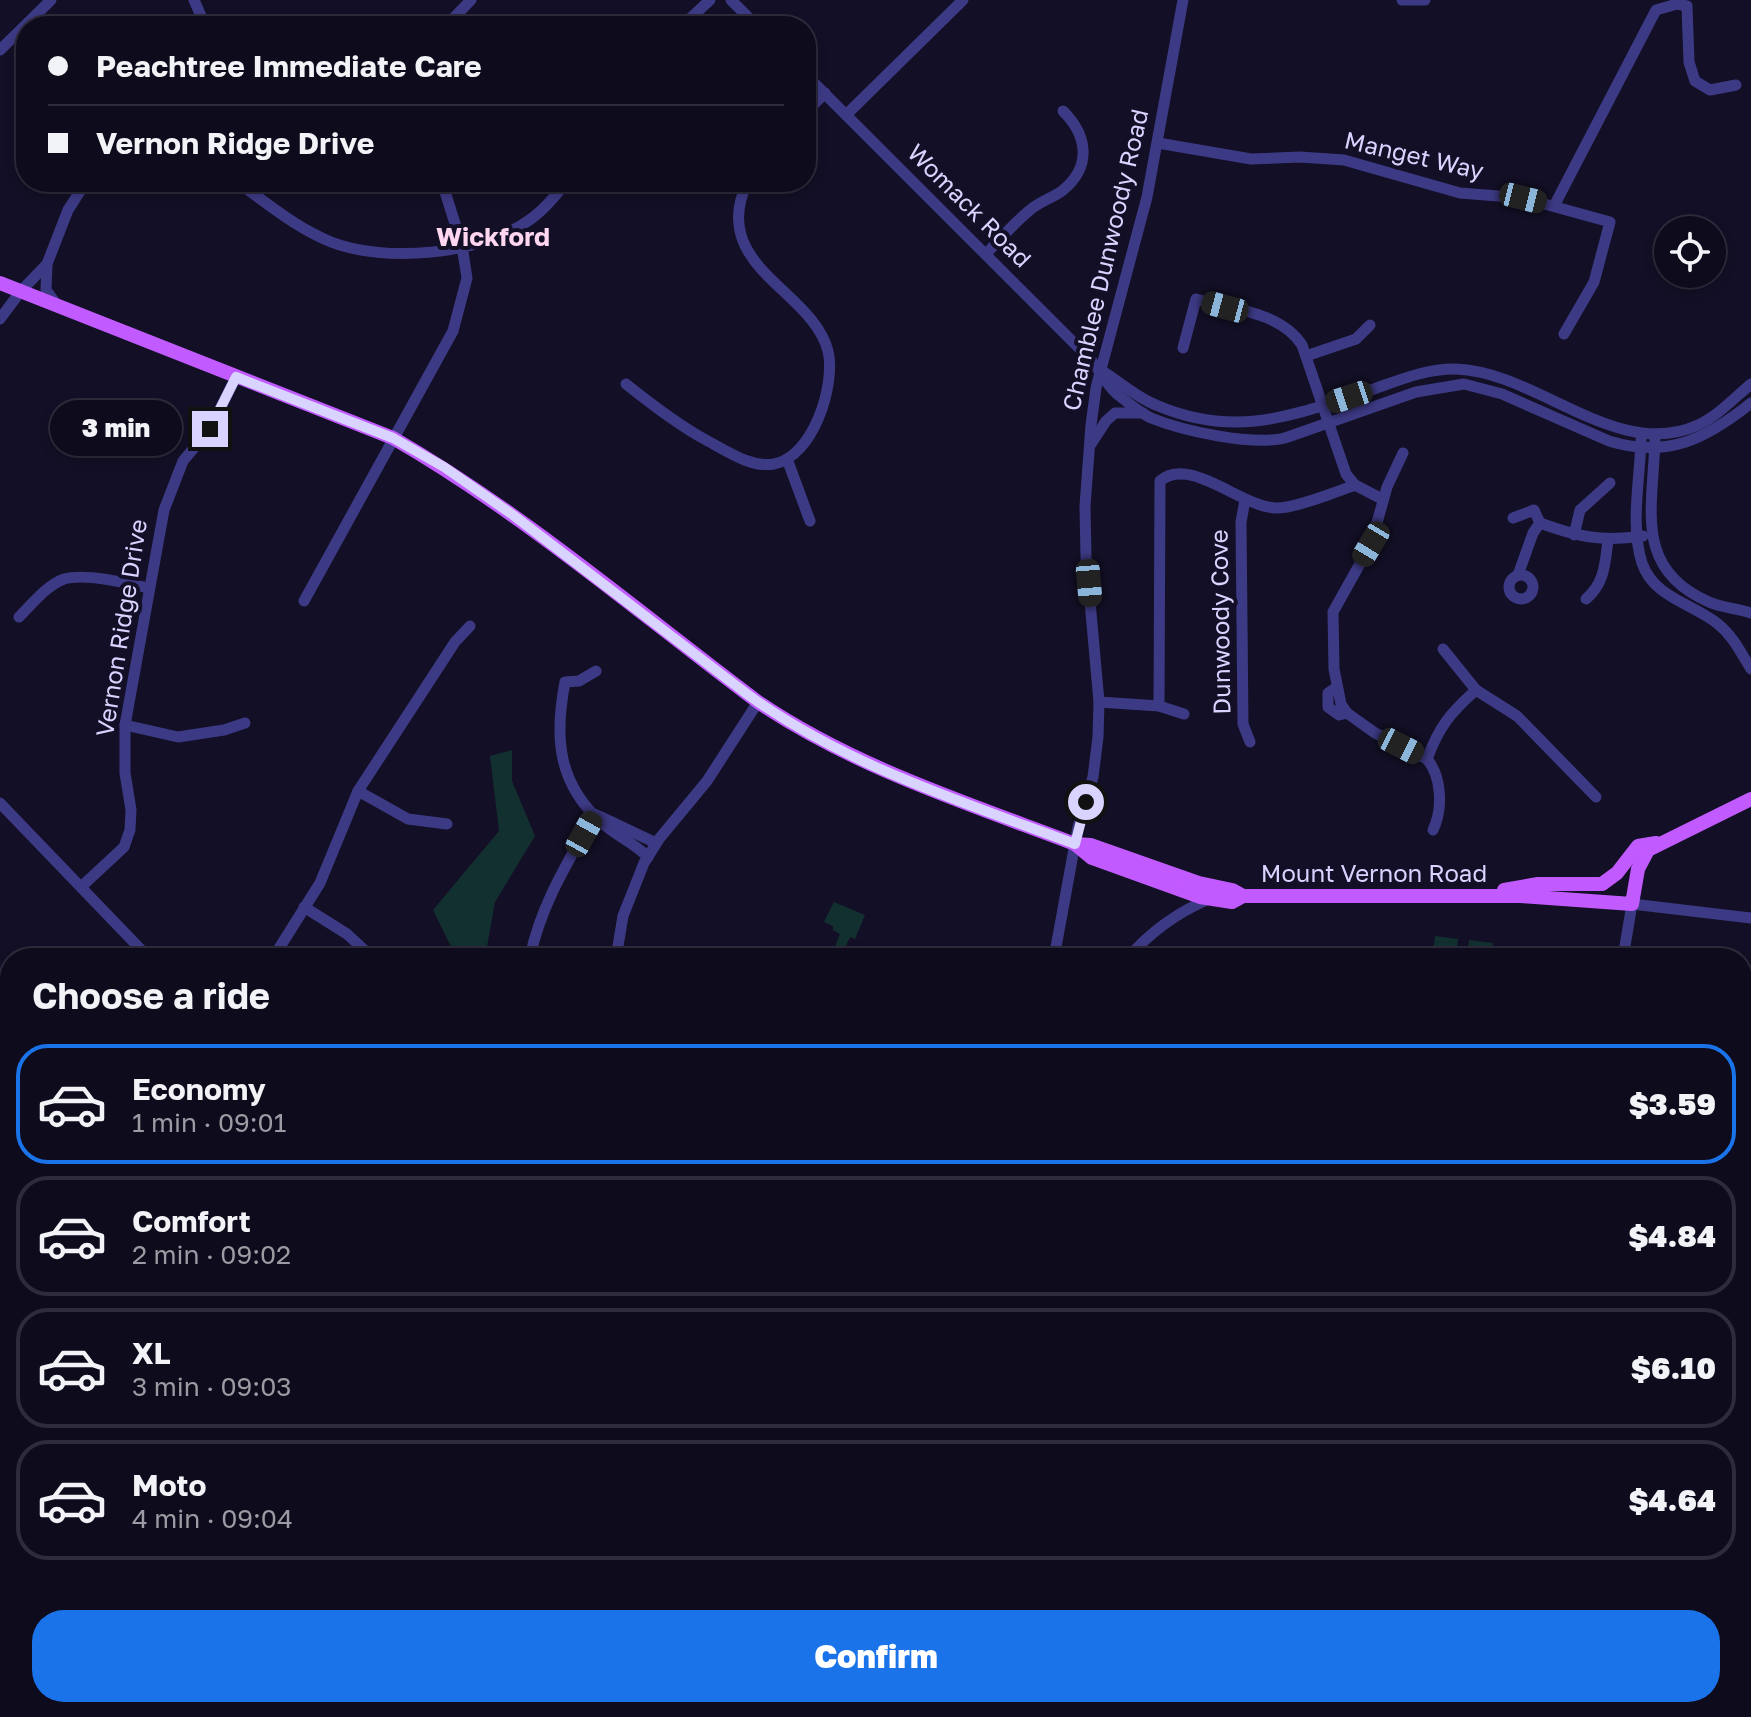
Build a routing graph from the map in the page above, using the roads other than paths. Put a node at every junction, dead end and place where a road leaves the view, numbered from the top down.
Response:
1 (51, 0) edge
2 (471, 0) edge
3 (710, 0) edge
4 (731, 0) edge
5 (963, 0) edge
6 (1183, 0) edge
7 (1402, 0) edge
8 (1425, 0) edge
9 (35, 16) edge
10 (456, 16) edge
11 (693, 16) edge
12 (747, 16) edge
13 (16, 34) edge
14 (0, 50) edge
15 (816, 84) edge
16 (1736, 85) dead end
17 (825, 93) junction
18 (816, 102) edge
19 (1063, 111) dead end
20 (846, 115) junction
21 (1158, 143) junction
22 (80, 192) edge
23 (251, 192) edge
24 (445, 192) edge
25 (559, 192) edge
26 (744, 192) edge
27 (1554, 206) junction
28 (462, 246) junction
29 (986, 254) junction
30 (47, 264) junction
31 (0, 283) edge
32 (20, 292) junction
33 (58, 306) junction
34 (0, 319) edge
35 (1370, 325) dead end
36 (1564, 334) dead end
37 (1183, 348) dead end
38 (1306, 356) junction
39 (1101, 370) junction
40 (236, 377) junction
41 (626, 384) dead end
42 (1751, 384) edge
43 (1751, 403) edge
44 (1322, 405) junction
45 (1143, 413) junction
46 (1329, 422) junction
47 (1641, 433) junction
48 (396, 434) junction
49 (1655, 434) junction
50 (1089, 447) junction
51 (1641, 447) junction
52 (1655, 448) junction
53 (1403, 453) dead end
54 (787, 459) junction
55 (1610, 483) dead end
56 (1355, 485) junction
57 (1382, 499) junction
58 (1245, 500) junction
59 (1513, 518) dead end
60 (810, 521) dead end
61 (1540, 523) junction
62 (1574, 535) junction
63 (1652, 535) junction
64 (1638, 537) junction
65 (1608, 540) junction
66 (1518, 575) dead end
67 (148, 588) junction
68 (1586, 599) dead end
69 (304, 601) dead end
70 (1751, 613) edge
71 (19, 617) dead end
72 (470, 626) dead end
73 (1443, 649) dead end
74 (1751, 669) edge
75 (596, 671) dead end
76 (1476, 690) junction
77 (758, 702) junction
78 (1099, 702) junction
79 (1159, 706) junction
80 (1184, 714) dead end
81 (245, 723) dead end
82 (125, 725) junction
83 (1250, 742) dead end
84 (1427, 759) junction
85 (358, 791) junction
86 (1596, 797) dead end
87 (1751, 799) edge
88 (0, 803) edge
89 (595, 814) junction
90 (447, 824) dead end
91 (1433, 830) dead end
92 (656, 843) junction
93 (1661, 843) junction
94 (1075, 844) junction
95 (648, 857) junction
96 (81, 887) junction
97 (1178, 889) junction
98 (1243, 896) junction
99 (1486, 896) junction
100 (1209, 899) junction
101 (1632, 904) junction
102 (304, 907) junction
103 (1183, 911) junction
104 (1751, 918) edge
105 (139, 948) edge
106 (279, 948) edge
107 (362, 948) edge
108 (532, 948) edge
109 (618, 948) edge
110 (1056, 948) edge
111 (1138, 948) edge
112 (1625, 948) edge

1 - 9 street
2 - 10 street
3 - 11 street
4 - 12 street
5 - 20 street
6 - 21 street, Chamblee Dunwoody Road
7 - 8 street
13 - 14 street
15 - 17 street, Womack Road
16 - 27 street
17 - 18 street
17 - 20 street, Womack Road
19 - 29 street
20 - 29 street, Womack Road
21 - 27 street, Manget Way
21 - 39 street, Chamblee Dunwoody Road
22 - 30 street
23 - 28 street
24 - 28 street
25 - 28 street
26 - 54 street
27 - 36 street, Manget Way
28 - 48 street
29 - 39 street, Womack Road
30 - 32 street
30 - 33 street
31 - 32 main road, Mount Vernon Road
32 - 33 main road, Mount Vernon Road
32 - 34 street
33 - 40 main road, Mount Vernon Road
35 - 38 street
37 - 38 street
38 - 44 street
39 - 44 street
39 - 45 street
39 - 50 street, Chamblee Dunwoody Road
40 - 48 main road, Mount Vernon Road
40 - 67 street, Vernon Ridge Drive
41 - 54 street
42 - 49 street
43 - 52 street
44 - 46 street
44 - 47 street
45 - 46 street
45 - 50 street
46 - 51 street
46 - 56 street
47 - 49 street
47 - 51 street
48 - 69 street
48 - 77 main road, Mount Vernon Road
49 - 52 street
50 - 78 street, Chamblee Dunwoody Road
51 - 52 street
51 - 64 street
52 - 63 street
53 - 57 street
54 - 60 street
55 - 62 street
56 - 57 street
56 - 58 street
57 - 84 street
58 - 79 street
58 - 83 street, Dunwoody Cove
59 - 61 street
61 - 62 street
61 - 66 street
62 - 65 street
63 - 64 street
63 - 70 street
64 - 65 street
64 - 74 street
65 - 68 street
67 - 71 street
67 - 82 street, Vernon Ridge Drive
72 - 85 street
73 - 76 street
75 - 89 street
76 - 84 street
76 - 86 street
77 - 92 street
77 - 94 main road, Mount Vernon Road
78 - 79 street
78 - 94 street, Chamblee Dunwoody Road
79 - 80 street
81 - 82 street
82 - 96 street, Vernon Ridge Drive
84 - 91 street
85 - 90 street
85 - 102 street
87 - 93 main road
88 - 96 street
89 - 92 street
89 - 95 street
89 - 108 street
92 - 95 street
93 - 99 main road
93 - 101 main road
94 - 97 main road
94 - 98 main road, Mount Vernon Road
94 - 110 street, Chamblee Dunwoody Road
95 - 109 street
96 - 105 street
97 - 100 main road
97 - 103 street
98 - 99 main road, Mount Vernon Road
98 - 100 main road
99 - 101 main road, Mount Vernon Road
100 - 103 street
101 - 104 street, Mount Vernon Road
101 - 112 street
102 - 106 street
102 - 107 street
103 - 111 street

